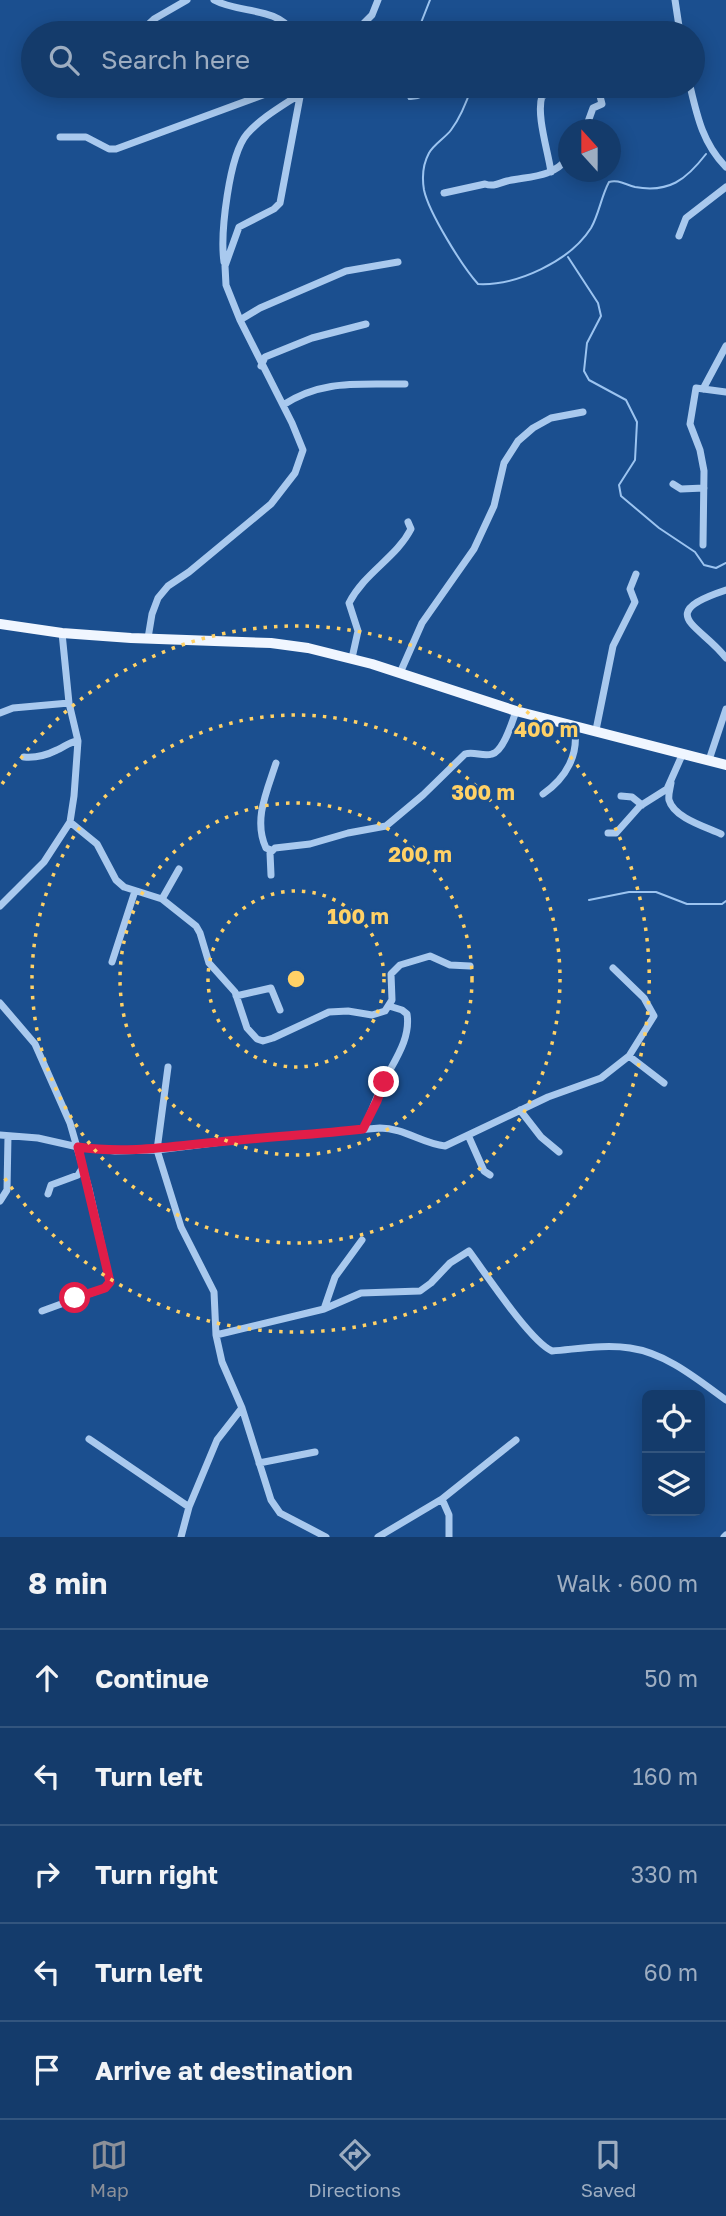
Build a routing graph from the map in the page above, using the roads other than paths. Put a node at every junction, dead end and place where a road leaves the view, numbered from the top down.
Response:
1 (187, 0) edge
2 (214, 0) edge
3 (378, 0) edge
4 (675, 0) edge
5 (152, 21) edge
6 (282, 21) edge
7 (367, 21) edge
8 (678, 21) edge
9 (254, 98) edge
10 (290, 98) edge
11 (300, 98) edge
12 (542, 98) edge
13 (600, 98) edge
14 (693, 98) edge
15 (589, 119) edge
16 (60, 137) dead end
17 (726, 167) edge
18 (558, 168) edge
19 (551, 172) junction
20 (726, 187) edge
21 (444, 193) dead end
22 (679, 236) dead end
23 (398, 262) dead end
24 (225, 266) junction
25 (240, 320) junction
26 (366, 324) dead end
27 (726, 346) edge
28 (261, 366) junction
29 (405, 384) dead end
30 (704, 389) junction
31 (726, 391) edge
32 (283, 405) junction
33 (583, 412) dead end
34 (674, 484) dead end
35 (704, 488) junction
36 (408, 522) dead end
37 (703, 545) dead end
38 (636, 574) dead end
39 (726, 590) edge
40 (0, 624) edge
41 (61, 633) junction
42 (148, 638) junction
43 (352, 658) junction
44 (726, 658) edge
45 (400, 673) junction
46 (69, 703) junction
47 (726, 709) edge
48 (516, 711) junction
49 (0, 713) edge
50 (574, 726) junction
51 (596, 730) junction
52 (78, 741) junction
53 (682, 753) junction
54 (24, 757) dead end
55 (709, 760) junction
56 (276, 763) dead end
57 (726, 765) edge
58 (672, 780) junction
59 (543, 794) dead end
60 (621, 796) dead end
61 (642, 805) junction
62 (70, 822) junction
63 (608, 834) dead end
64 (720, 834) dead end
65 (271, 850) junction
66 (179, 869) dead end
67 (271, 875) dead end
68 (135, 891) junction
69 (162, 899) junction
70 (0, 906) edge
71 (112, 962) dead end
72 (470, 966) dead end
73 (613, 968) dead end
74 (236, 996) junction
75 (0, 1003) edge
76 (389, 1006) junction
77 (280, 1010) dead end
78 (629, 1056) junction
79 (167, 1067) dead end
80 (664, 1083) dead end
81 (520, 1110) junction
82 (363, 1129) junction
83 (4, 1135) edge
84 (468, 1135) junction
85 (78, 1147) junction
86 (157, 1150) junction
87 (559, 1152) dead end
88 (83, 1167) junction
89 (490, 1175) dead end
90 (48, 1194) dead end
91 (0, 1201) edge
92 (362, 1240) dead end
93 (324, 1309) junction
94 (42, 1311) dead end
95 (216, 1335) junction
96 (725, 1398) edge
97 (242, 1408) junction
98 (89, 1439) dead end
99 (516, 1440) dead end
100 (315, 1452) dead end
101 (259, 1463) junction
102 (442, 1499) junction
103 (189, 1507) junction
104 (181, 1537) edge
105 (326, 1537) edge
106 (378, 1537) edge
107 (449, 1537) edge

1 - 5 street
2 - 6 street
3 - 7 street
4 - 8 street
9 - 16 street
10 - 24 street
11 - 24 street
12 - 19 street
13 - 15 street
14 - 17 street
18 - 19 street
19 - 21 street
20 - 22 street
23 - 25 street
24 - 25 street
25 - 28 street
26 - 28 street
27 - 30 street
28 - 32 street
29 - 32 street
30 - 31 street
30 - 35 street
32 - 42 street
33 - 45 street
34 - 35 street
35 - 37 street
36 - 43 street
38 - 51 street
39 - 44 street
40 - 41 main road
41 - 42 main road
41 - 46 street
42 - 43 main road
43 - 45 main road
45 - 48 main road
46 - 49 street
46 - 52 street
47 - 55 street
48 - 50 main road
48 - 65 street
50 - 51 main road
50 - 59 street
51 - 53 main road
52 - 54 street
52 - 62 street
53 - 55 main road
53 - 58 street
55 - 57 main road
56 - 65 street
58 - 61 street
58 - 64 street
60 - 61 street
61 - 63 street
62 - 68 street
62 - 70 street
65 - 67 street
66 - 69 street
68 - 69 street
68 - 71 street
69 - 74 street
72 - 76 street
73 - 78 street
74 - 76 street
74 - 77 street
75 - 85 street
76 - 82 street
78 - 80 street
78 - 81 street
79 - 86 street
81 - 84 street
81 - 87 street
82 - 84 street
82 - 86 street
83 - 85 street
83 - 91 street
84 - 89 street
85 - 86 street
85 - 88 street
86 - 95 street
88 - 90 street
88 - 94 street
92 - 93 street
93 - 95 street
93 - 96 street
95 - 97 street
97 - 101 street
97 - 103 street
98 - 103 street
99 - 102 street
100 - 101 street
101 - 105 street
102 - 106 street
102 - 107 street
103 - 104 street

